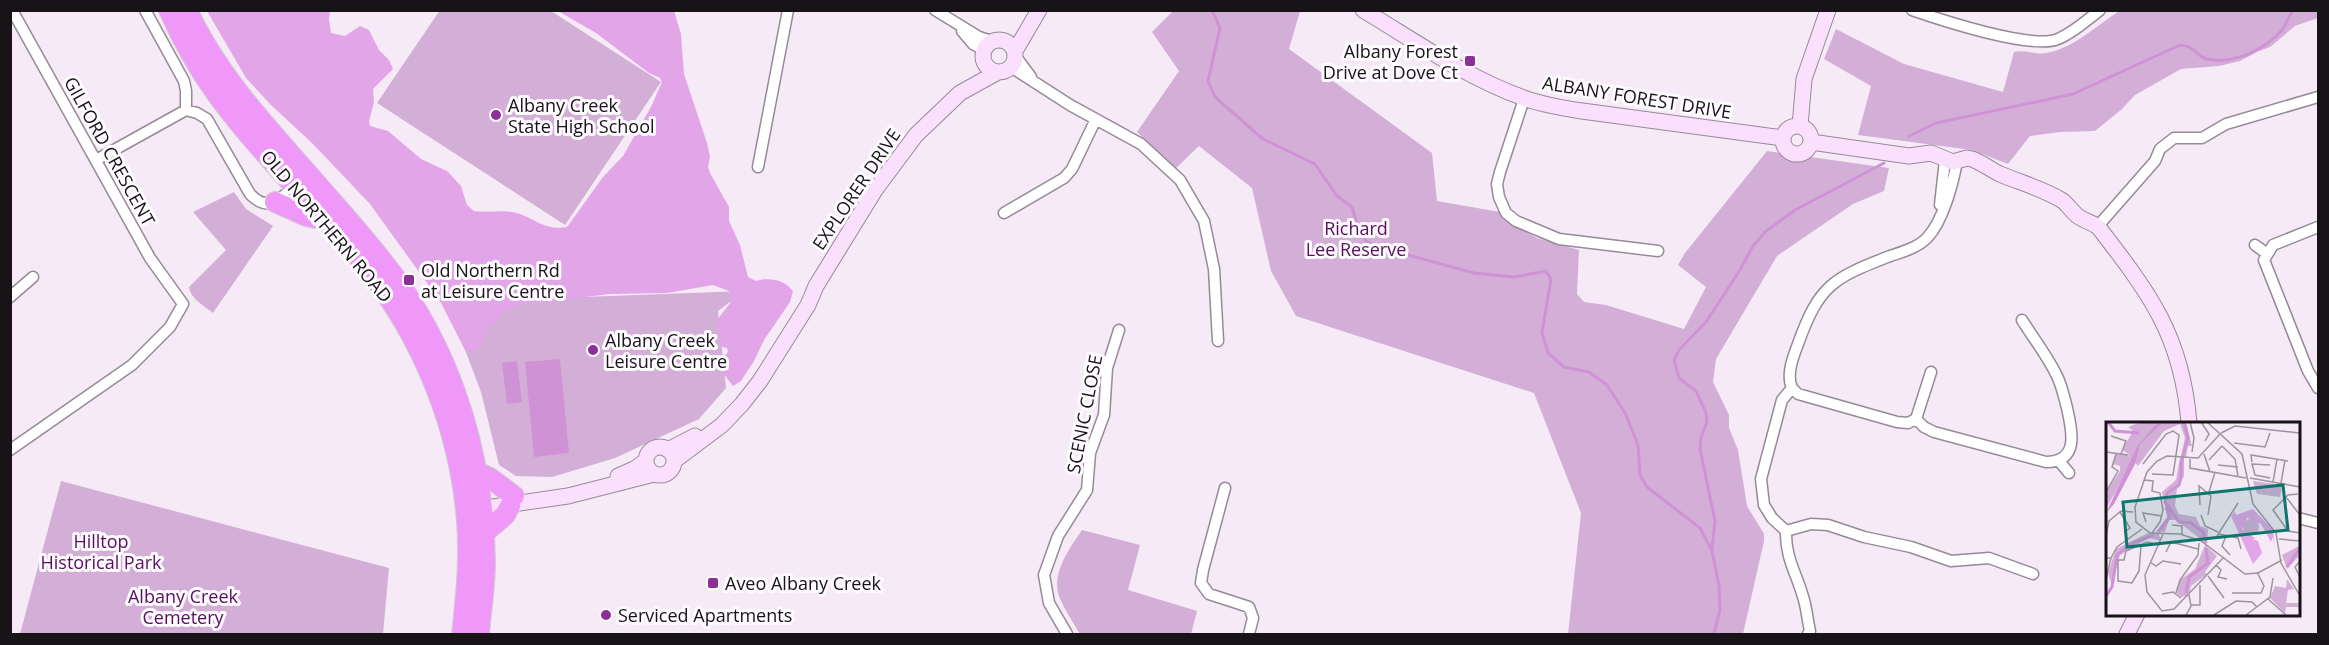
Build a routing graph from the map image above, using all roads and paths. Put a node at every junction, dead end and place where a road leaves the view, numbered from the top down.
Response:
1 (12, 10) edge
2 (145, 10) edge
3 (169, 10) edge
4 (187, 10) edge
5 (788, 10) edge
6 (935, 10) edge
7 (1363, 10) edge
8 (1828, 10) edge
9 (1912, 10) edge
10 (2100, 10) edge
11 (1035, 15) edge
12 (990, 48) junction
13 (1010, 62) junction
14 (960, 93) junction
15 (2319, 97) edge
16 (1524, 99) junction
17 (186, 110) junction
18 (1096, 119) junction
19 (1800, 126) junction
20 (1783, 138) junction
21 (1811, 142) junction
22 (96, 160) junction
23 (1950, 164) junction
24 (758, 167) dead end
25 (302, 180) junction
26 (274, 202) junction
27 (1004, 213) dead end
28 (325, 220) junction
29 (2098, 226) junction
30 (2319, 226) edge
31 (2255, 245) dead end
32 (1658, 251) dead end
33 (2266, 253) junction
34 (33, 277) dead end
35 (10, 297) edge
36 (2022, 320) dead end
37 (1119, 330) dead end
38 (1218, 341) dead end
39 (1931, 372) dead end
40 (1792, 388) junction
41 (2319, 388) edge
42 (1916, 419) junction
43 (2189, 422) edge
44 (10, 450) edge
45 (671, 455) junction
46 (646, 461) junction
47 (2059, 461) junction
48 (477, 472) junction
49 (2069, 473) dead end
50 (654, 474) junction
51 (1225, 488) dead end
52 (512, 501) junction
53 (473, 506) junction
54 (2299, 518) edge
55 (2319, 523) edge
56 (1786, 531) junction
57 (484, 533) junction
58 (2033, 574) dead end
59 (2136, 615) edge
60 (462, 634) edge
61 (479, 634) edge
62 (1067, 634) edge
63 (1249, 634) edge
64 (1812, 634) edge
65 (2127, 634) edge

1 - 22 street, GILFORD CRESCENT
2 - 17 street
3 - 25 highway, OLD NORTHERN ROAD
4 - 25 highway, OLD NORTHERN ROAD
5 - 24 street
6 - 12 street
7 - 16 street, ALBANY FOREST DRIVE
8 - 19 street
9 - 10 street
11 - 12 street, EXPLORER DRIVE
11 - 13 street, EXPLORER DRIVE
12 - 13 street
12 - 13 street
12 - 14 street, EXPLORER DRIVE
13 - 14 street, EXPLORER DRIVE
13 - 18 street
14 - 45 street, EXPLORER DRIVE
15 - 29 street
16 - 20 street, ALBANY FOREST DRIVE
16 - 32 street
17 - 22 street
17 - 26 street
18 - 27 street
18 - 38 street
19 - 20 street
19 - 21 street
20 - 21 street
21 - 23 street
22 - 44 street, GILFORD CRESCENT
23 - 29 street
23 - 40 street
25 - 26 street
25 - 28 highway, OLD NORTHERN ROAD
25 - 48 highway, OLD NORTHERN ROAD
26 - 28 highway
28 - 53 highway, OLD NORTHERN ROAD
29 - 43 street
30 - 33 street
31 - 33 street
33 - 41 street
34 - 35 street
36 - 47 street
37 - 62 street, SCENIC CLOSE
39 - 42 street
40 - 42 street
40 - 56 street
42 - 47 street
45 - 46 street
45 - 50 street
46 - 50 street
46 - 52 street
47 - 49 street
48 - 52 highway
48 - 53 highway, OLD NORTHERN ROAD
50 - 52 street
51 - 63 street
52 - 53 street
52 - 57 highway
53 - 57 highway, OLD NORTHERN ROAD
53 - 60 highway, OLD NORTHERN ROAD
54 - 55 street
56 - 58 street
56 - 64 street
57 - 61 highway, OLD NORTHERN ROAD
59 - 65 street

